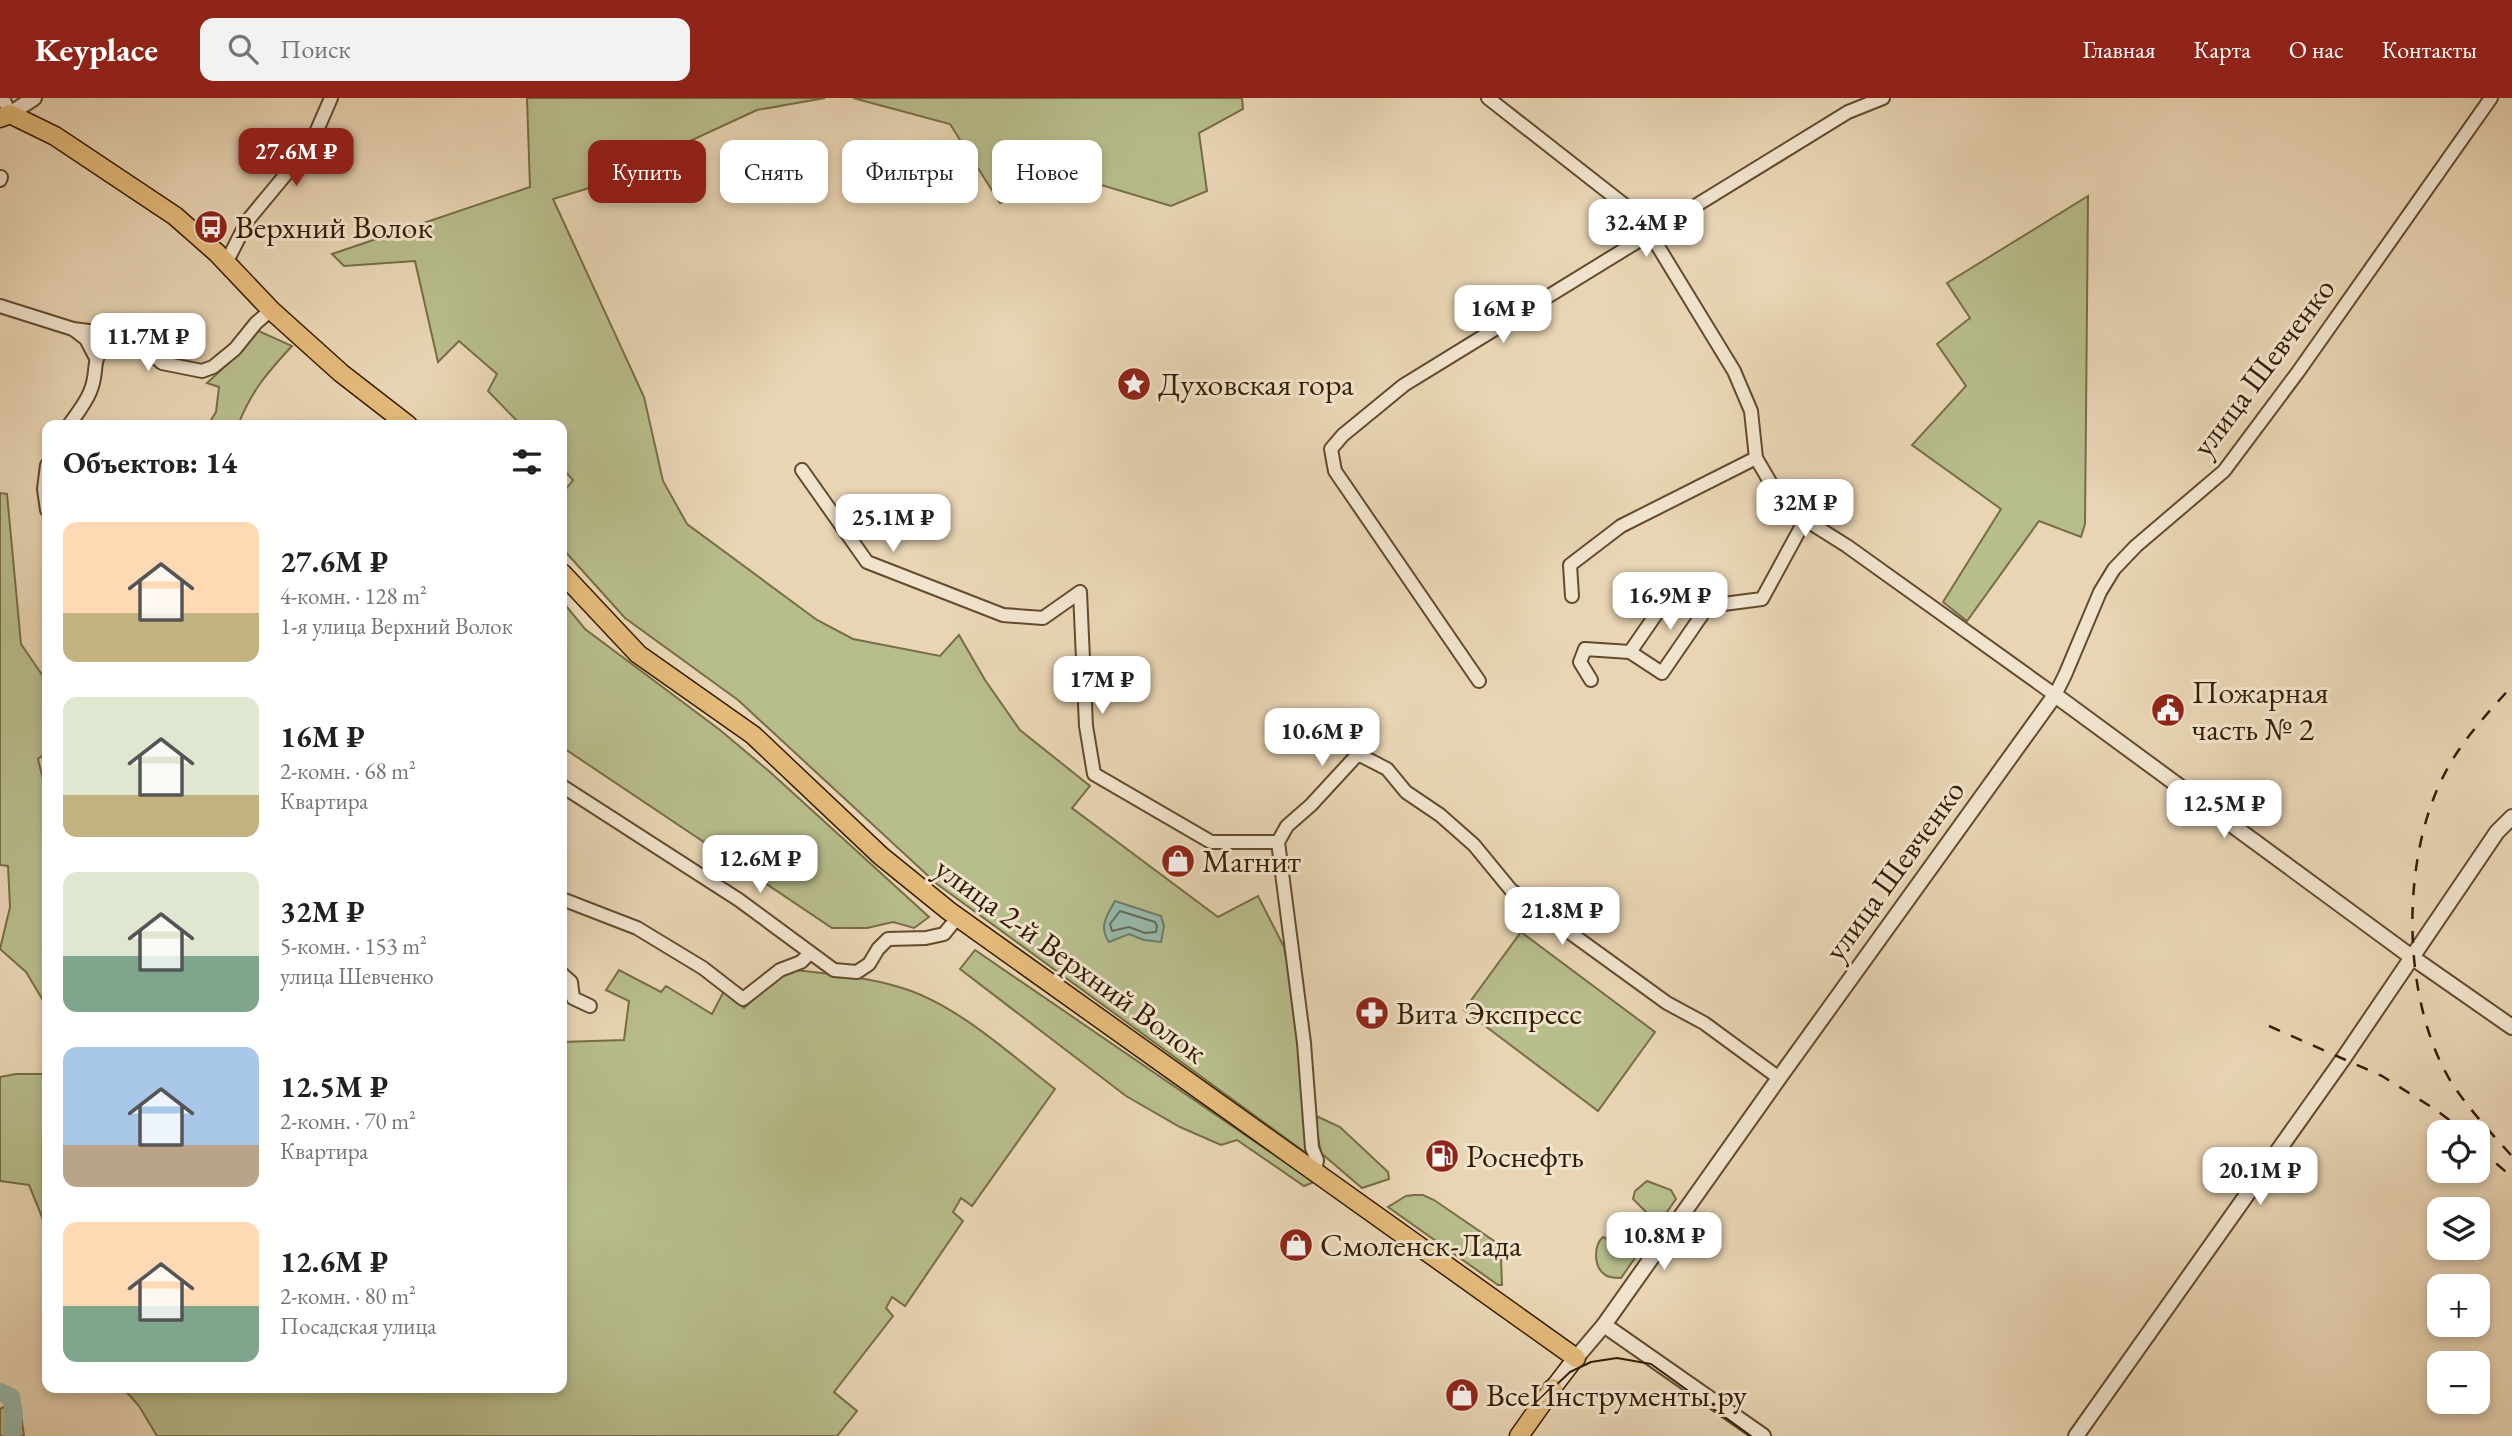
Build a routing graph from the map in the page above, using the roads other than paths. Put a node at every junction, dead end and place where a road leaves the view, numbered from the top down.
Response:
1 (34, 98) edge
2 (331, 98) edge
3 (1488, 98) edge
4 (1883, 98) edge
5 (2491, 98) edge
6 (4, 110) edge
7 (1651, 235) junction
8 (226, 263) junction
9 (0, 306) edge
10 (271, 310) junction
11 (73, 328) junction
12 (120, 337) junction
13 (96, 358) junction
14 (72, 420) edge
15 (402, 420) edge
16 (1756, 458) junction
17 (802, 470) dead end
18 (1805, 520) junction
19 (567, 578) edge
20 (1572, 596) dead end
21 (1708, 606) junction
22 (1630, 652) junction
23 (1591, 680) dead end
24 (1479, 681) dead end
25 (2054, 695) junction
26 (567, 789) edge
27 (2512, 817) edge
28 (1278, 842) junction
29 (567, 901) edge
30 (957, 918) junction
31 (809, 954) junction
32 (2413, 958) junction
33 (567, 978) edge
34 (590, 1006) dead end
35 (2512, 1027) edge
36 (1779, 1078) junction
37 (1315, 1172) junction
38 (1604, 1325) junction
39 (1576, 1358) junction
40 (1553, 1388) joint
41 (1519, 1436) edge
42 (1763, 1436) edge
43 (2076, 1436) edge

1 - 6 street
2 - 8 street
3 - 7 street
4 - 7 street
5 - 25 street, улица Шевченко
6 - 8 main road
7 - 16 street
7 - 24 street
8 - 10 main road
9 - 11 street
10 - 12 street
10 - 15 main road
11 - 12 street
11 - 13 street
12 - 13 street
13 - 14 street
16 - 18 street
16 - 20 street
17 - 28 street
18 - 21 street
18 - 25 street
19 - 30 main road, улица 2-й Верхний Волок
21 - 22 street
21 - 22 street
22 - 23 street
25 - 32 street
25 - 36 street, улица Шевченко
26 - 31 street
27 - 32 street
28 - 36 street
28 - 37 street
29 - 31 street
30 - 31 street
30 - 37 main road, улица 2-й Верхний Волок
32 - 35 street
32 - 43 street
33 - 34 street
36 - 38 street, улица Шевченко
37 - 39 main road, улица 2-й Верхний Волок
38 - 39 street, улица Шевченко
38 - 42 street
39 - 40 main road, улица Шевченко
40 - 41 main road

